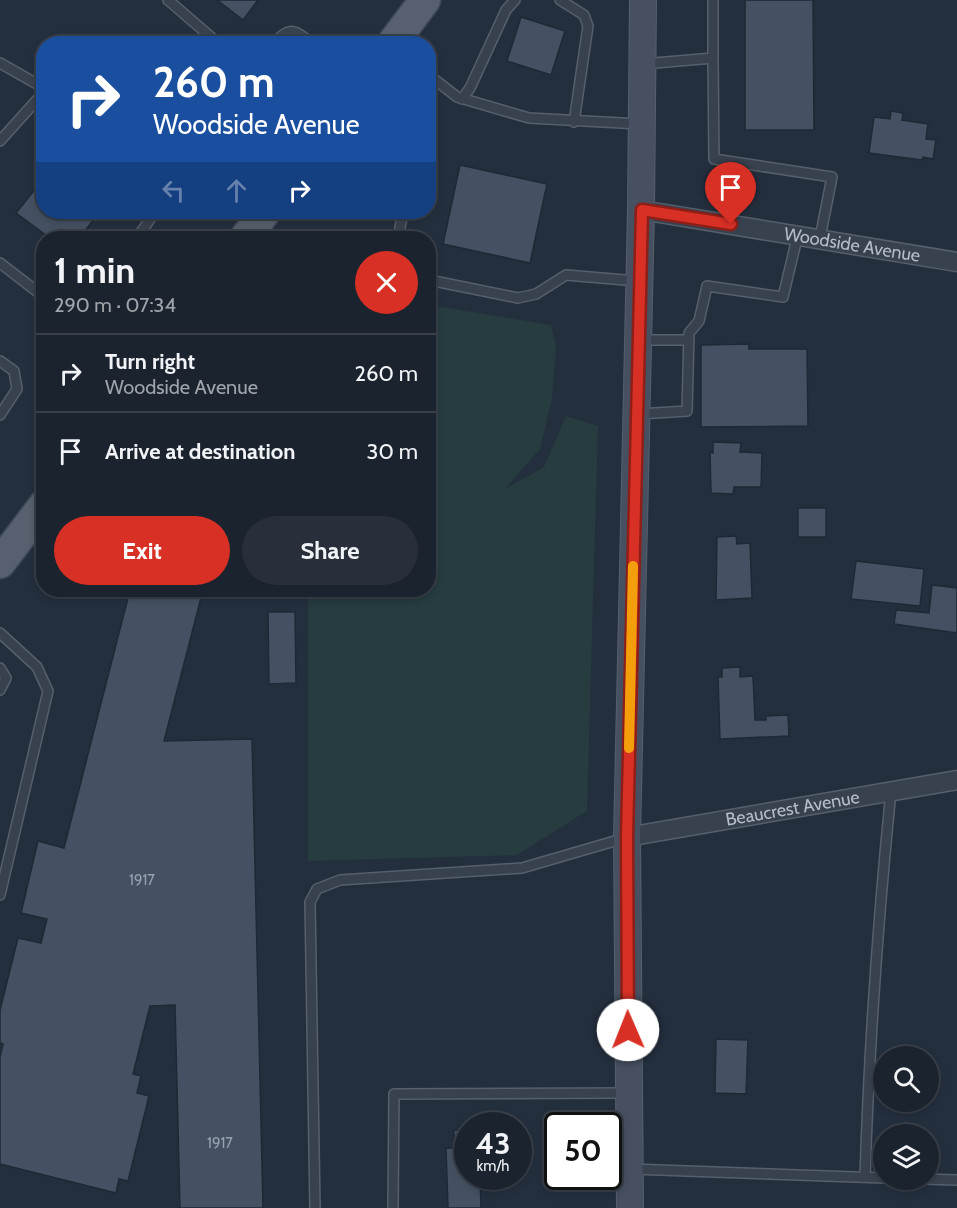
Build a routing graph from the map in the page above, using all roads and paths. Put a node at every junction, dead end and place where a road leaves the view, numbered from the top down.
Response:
1 (168, 0) edge
2 (425, 0) edge
3 (515, 0) edge
4 (560, 0) edge
5 (643, 0) edge
6 (713, 0) edge
7 (210, 36) edge
8 (281, 36) edge
9 (302, 36) edge
10 (398, 36) edge
11 (713, 58) junction
12 (0, 63) edge
13 (642, 64) junction
14 (436, 80) edge
15 (36, 85) edge
16 (36, 99) edge
17 (462, 99) junction
18 (574, 122) junction
19 (642, 124) junction
20 (0, 141) edge
21 (642, 210) junction
22 (260, 219) edge
23 (250, 231) edge
24 (798, 234) junction
25 (820, 238) junction
26 (957, 262) edge
27 (0, 263) edge
28 (436, 281) edge
29 (640, 282) junction
30 (36, 291) edge
31 (639, 340) junction
32 (688, 340) junction
33 (0, 361) edge
34 (637, 414) junction
35 (0, 415) edge
36 (36, 516) edge
37 (0, 563) edge
38 (0, 633) edge
39 (0, 668) edge
40 (0, 690) edge
41 (957, 780) edge
42 (891, 791) junction
43 (627, 837) junction
44 (0, 895) edge
45 (629, 1093) junction
46 (630, 1169) junction
47 (865, 1177) junction
48 (873, 1177) edge
49 (939, 1179) edge
50 (957, 1180) edge
51 (315, 1208) edge
52 (393, 1208) edge
53 (630, 1208) edge

1 - 7 lane
2 - 10 main road
3 - 17 lane
4 - 18 lane
5 - 13 main road
6 - 11 lane
8 - 9 lane
11 - 13 lane
11 - 25 lane
12 - 15 lane
13 - 19 main road
14 - 17 lane
16 - 20 lane
17 - 18 lane
18 - 19 lane
19 - 21 main road
21 - 24 street, Woodside Avenue
21 - 29 main road
22 - 23 main road
24 - 25 street, Woodside Avenue
24 - 32 lane
25 - 26 street, Woodside Avenue
27 - 30 lane
28 - 29 lane
29 - 31 main road
31 - 32 lane
31 - 34 main road
32 - 34 lane
33 - 35 lane
34 - 43 main road
36 - 37 main road
38 - 44 lane
39 - 40 lane
41 - 42 street, Beaucrest Avenue
42 - 43 street, Beaucrest Avenue
42 - 47 lane
43 - 45 main road
43 - 51 lane
45 - 46 main road
45 - 52 lane
46 - 47 lane
46 - 53 main road
47 - 48 lane
49 - 50 lane

